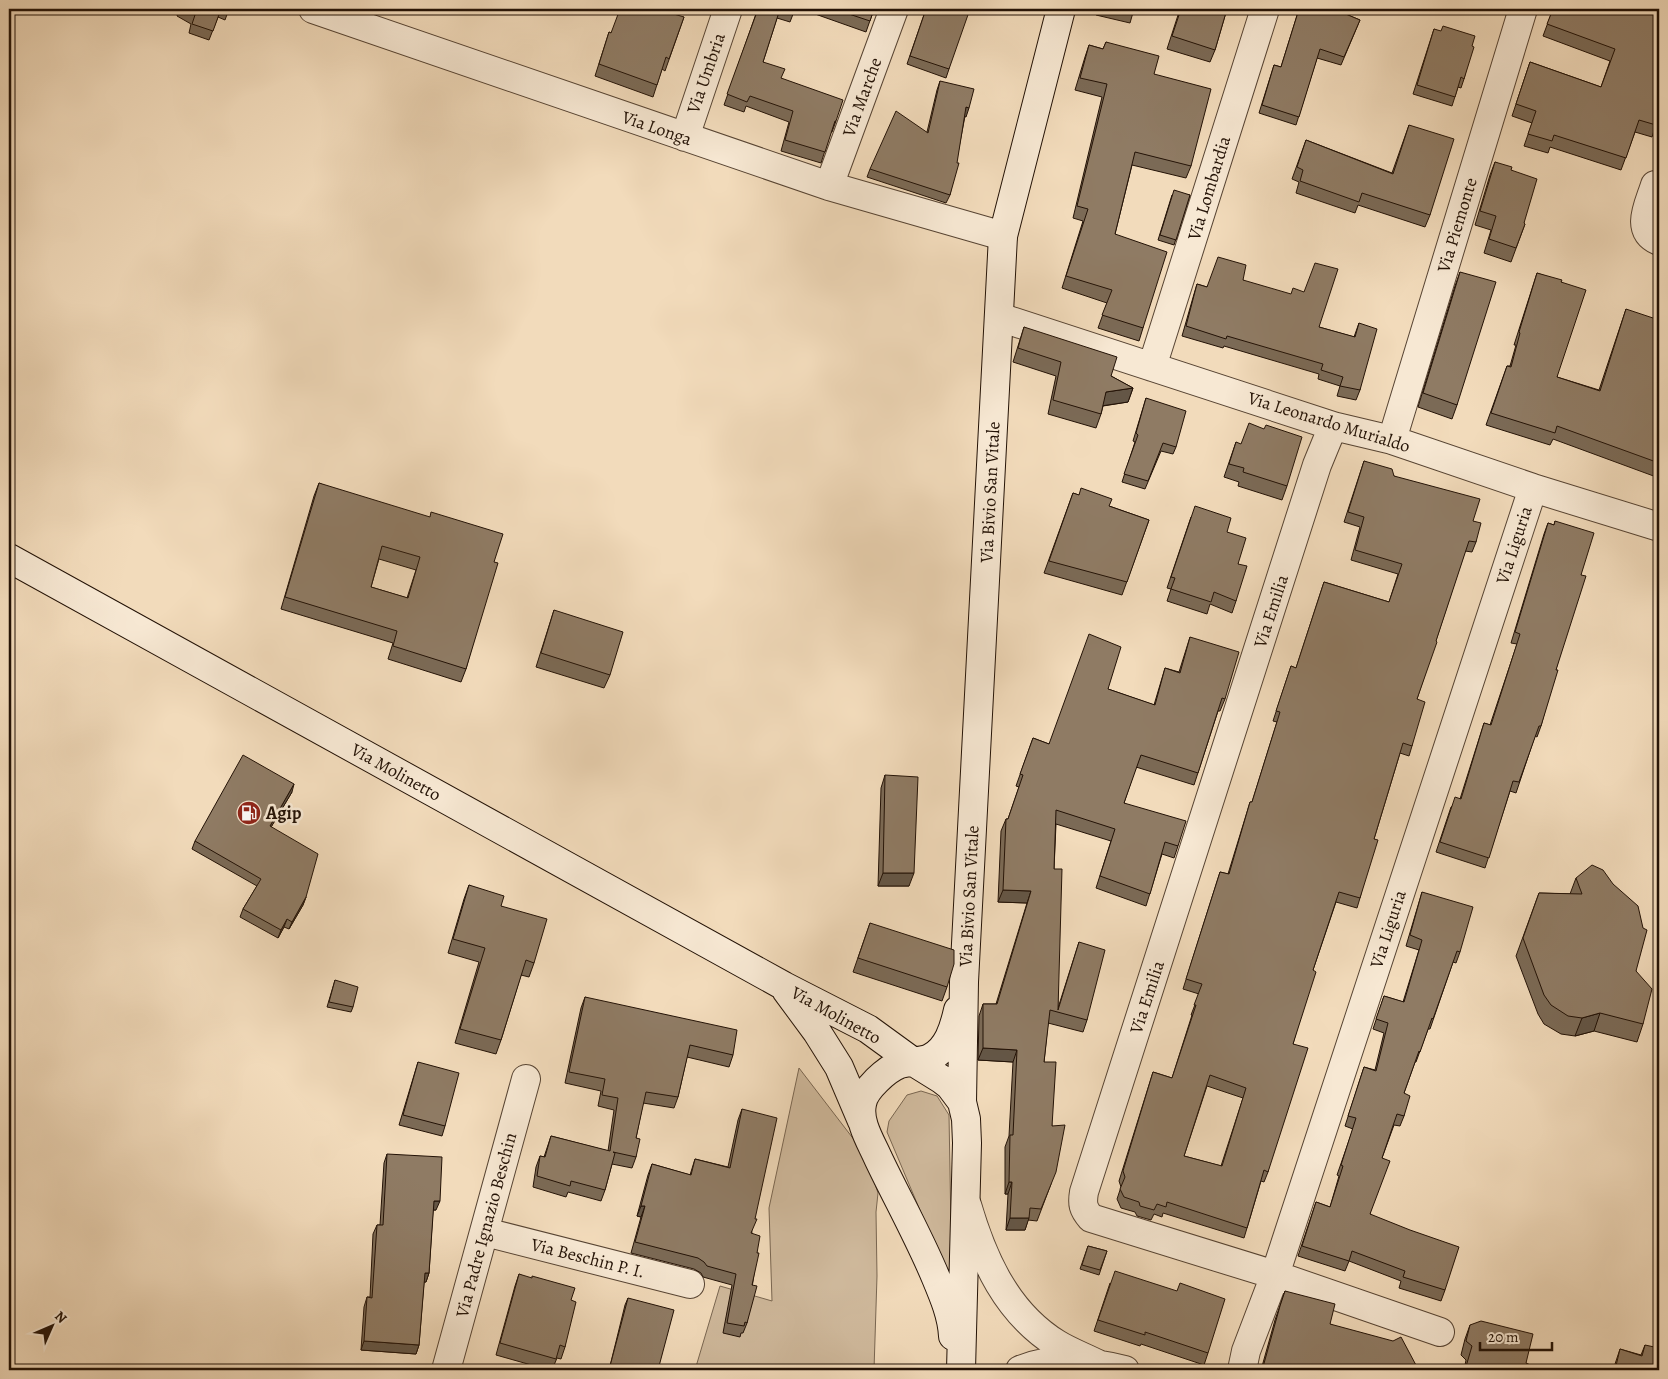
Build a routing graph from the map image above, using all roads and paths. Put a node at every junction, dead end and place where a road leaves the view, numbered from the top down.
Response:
1 (313, 9) edge
2 (728, 9) edge
3 (894, 9) edge
4 (1061, 9) edge
5 (1265, 9) edge
6 (1523, 9) edge
7 (685, 137) junction
8 (829, 186) junction
9 (1655, 186) dead end
10 (1003, 236) junction
11 (1659, 241) edge
12 (998, 317) junction
13 (1152, 367) junction
14 (1334, 426) junction
15 (1392, 440) junction
16 (1533, 488) junction
17 (1659, 527) edge
18 (9, 558) edge
19 (964, 982) junction
20 (784, 986) junction
21 (912, 1061) junction
22 (526, 1079) dead end
23 (962, 1102) junction
24 (868, 1136) junction
25 (967, 1205) junction
26 (485, 1232) junction
27 (1275, 1275) junction
28 (690, 1284) dead end
29 (1440, 1332) dead end
30 (1098, 1364) junction
31 (446, 1370) edge
32 (955, 1370) edge
33 (962, 1370) edge
34 (1020, 1370) edge
35 (1125, 1370) edge
36 (1242, 1370) edge

1 - 7 street, Via Longa
2 - 7 street, Via Umbria
3 - 8 street, Via Marche
4 - 10 street, Via Bivio San Vitale
5 - 13 street, Via Lombardia
6 - 15 street, Via Piemonte
7 - 8 street, Via Longa
8 - 10 street, Via Longa
9 - 11 street
10 - 12 street, Via Bivio San Vitale
12 - 13 street, Via Leonardo Murialdo
12 - 19 street, Via Bivio San Vitale
13 - 14 street, Via Leonardo Murialdo
14 - 15 street, Via Leonardo Murialdo
14 - 27 street, Via Emilia
15 - 16 street, Via Leonardo Murialdo
16 - 17 street, Via Leonardo Murialdo
16 - 27 street, Via Liguria
18 - 20 street, Via Molinetto
19 - 21 street, Via Bivio San Vitale
19 - 23 street, Via Bivio San Vitale
20 - 21 street, Via Molinetto
20 - 24 street, Via Molinetto
21 - 23 street, Via Bivio San Vitale
21 - 24 street, Via Bivio San Vitale
22 - 26 street, Via Padre Ignazio Beschin
23 - 25 street, Via Bivio San Vitale
24 - 32 street, Via Bivio San Vitale
25 - 30 street
25 - 33 street, Via Bivio San Vitale
26 - 28 street, Via Beschin P. I.
26 - 31 street, Via Padre Ignazio Beschin
27 - 29 street, Via Emilia
27 - 36 street, Via Liguria
30 - 34 street
30 - 35 street

